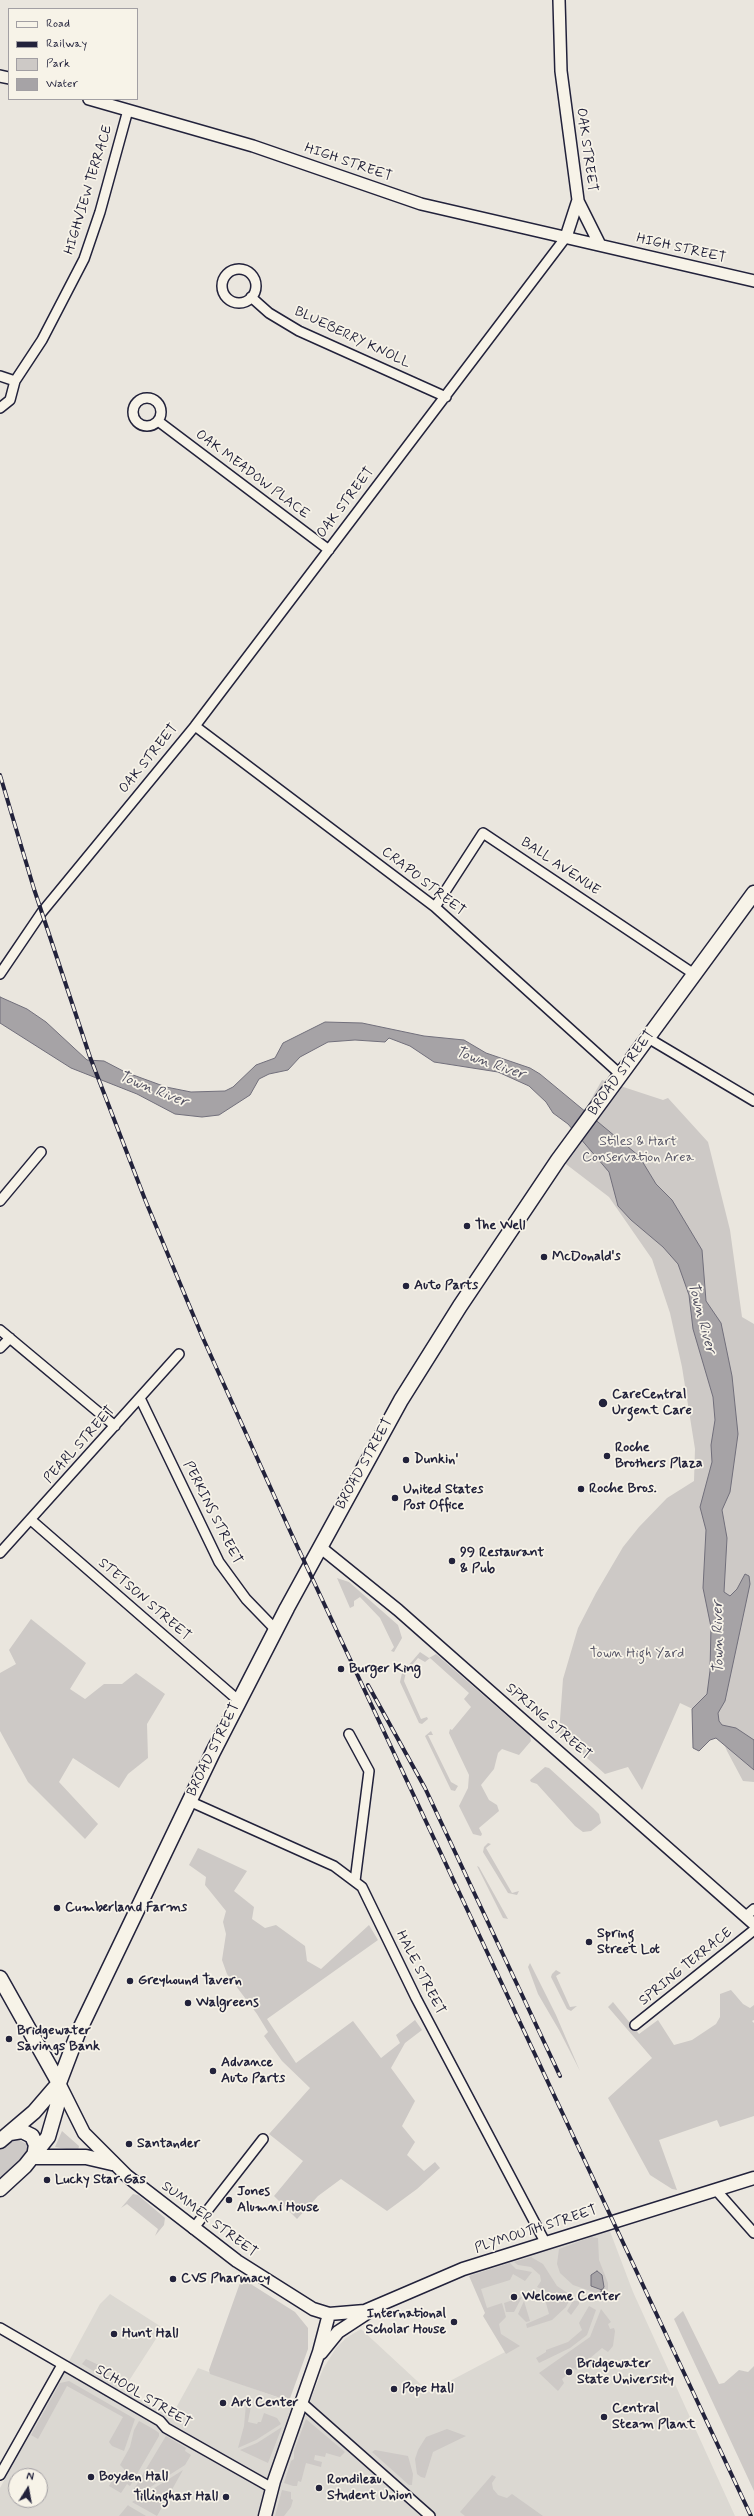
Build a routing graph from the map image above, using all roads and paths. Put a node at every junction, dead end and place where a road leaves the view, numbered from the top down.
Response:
1 (559, 0) edge
2 (93, 100) edge
3 (128, 110) junction
4 (578, 200) junction
5 (566, 237) junction
6 (600, 245) junction
7 (754, 281) edge
8 (251, 297) dead end
9 (0, 376) edge
10 (15, 381) junction
11 (446, 397) junction
12 (0, 408) edge
13 (158, 421) dead end
14 (329, 550) junction
15 (195, 726) junction
16 (754, 892) edge
17 (435, 907) junction
18 (0, 974) edge
19 (694, 974) junction
20 (648, 1038) junction
21 (621, 1075) junction
22 (754, 1101) edge
23 (41, 1152) dead end
24 (0, 1201) edge
25 (0, 1330) edge
26 (10, 1338) junction
27 (0, 1348) edge
28 (179, 1354) dead end
29 (140, 1398) junction
30 (115, 1426) junction
31 (31, 1520) junction
32 (320, 1547) junction
33 (0, 1553) edge
34 (275, 1629) junction
35 (239, 1701) junction
36 (349, 1734) dead end
37 (189, 1801) junction
38 (355, 1880) junction
39 (752, 1916) edge
40 (754, 1930) edge
41 (0, 1978) edge
42 (635, 2025) dead end
43 (59, 2083) junction
44 (5, 2137) edge
45 (263, 2139) dead end
46 (34, 2157) junction
47 (112, 2163) junction
48 (754, 2178) edge
49 (0, 2189) edge
50 (716, 2190) junction
51 (193, 2229) junction
52 (754, 2233) edge
53 (545, 2242) junction
54 (380, 2306) junction
55 (329, 2314) junction
56 (0, 2328) edge
57 (62, 2365) junction
58 (314, 2366) junction
59 (301, 2402) junction
60 (0, 2475) edge
61 (272, 2488) junction
62 (265, 2516) edge
63 (430, 2516) edge

1 - 4 street, OAK STREET
2 - 3 street, HIGH STREET
3 - 5 street, HIGH STREET
3 - 10 street, HIGHVIEW TERRACE
4 - 5 street, OAK STREET
4 - 6 street
5 - 6 street, HIGH STREET
5 - 11 street, OAK STREET
6 - 7 street, HIGH STREET
8 - 11 street, BLUEBERRY KNOLL
9 - 10 street
10 - 12 street, HIGHVIEW TERRACE
11 - 14 street, OAK STREET
13 - 14 street, OAK MEADOW PLACE
14 - 15 street, OAK STREET
15 - 17 street, CRAPO STREET
15 - 18 street, OAK STREET
16 - 19 main road, BROAD STREET
17 - 19 street, BALL AVENUE
17 - 21 street, CRAPO STREET
19 - 20 main road, BROAD STREET
20 - 21 main road, BROAD STREET
20 - 22 street
21 - 32 main road, BROAD STREET
23 - 24 street
25 - 26 street
26 - 27 street
26 - 30 street
28 - 29 street, PEARL STREET
29 - 30 street, PEARL STREET
29 - 34 street, PERKINS STREET
30 - 31 street, PEARL STREET
31 - 33 street, PEARL STREET
31 - 35 street, STETSON STREET
32 - 34 main road, BROAD STREET
32 - 39 street, SPRING STREET
34 - 35 main road, BROAD STREET
35 - 37 main road, BROAD STREET
36 - 38 street
37 - 38 street, HALE STREET
37 - 43 main road, BROAD STREET
38 - 53 street, HALE STREET
40 - 42 street, SPRING TERRACE
41 - 43 main road
43 - 44 main road
43 - 46 main road
43 - 47 main road, SUMMER STREET
44 - 46 main road
45 - 51 street
46 - 47 main road
46 - 49 main road
47 - 51 main road, SUMMER STREET
48 - 50 main road, PLYMOUTH STREET
50 - 52 street
50 - 53 main road, PLYMOUTH STREET
51 - 55 main road, SUMMER STREET
53 - 54 main road, PLYMOUTH STREET
54 - 55 main road, PLYMOUTH STREET
54 - 58 main road
55 - 58 main road
56 - 57 street, SCHOOL STREET
57 - 60 street
57 - 61 street, SCHOOL STREET
58 - 59 main road
59 - 61 main road
59 - 63 street
61 - 62 main road

